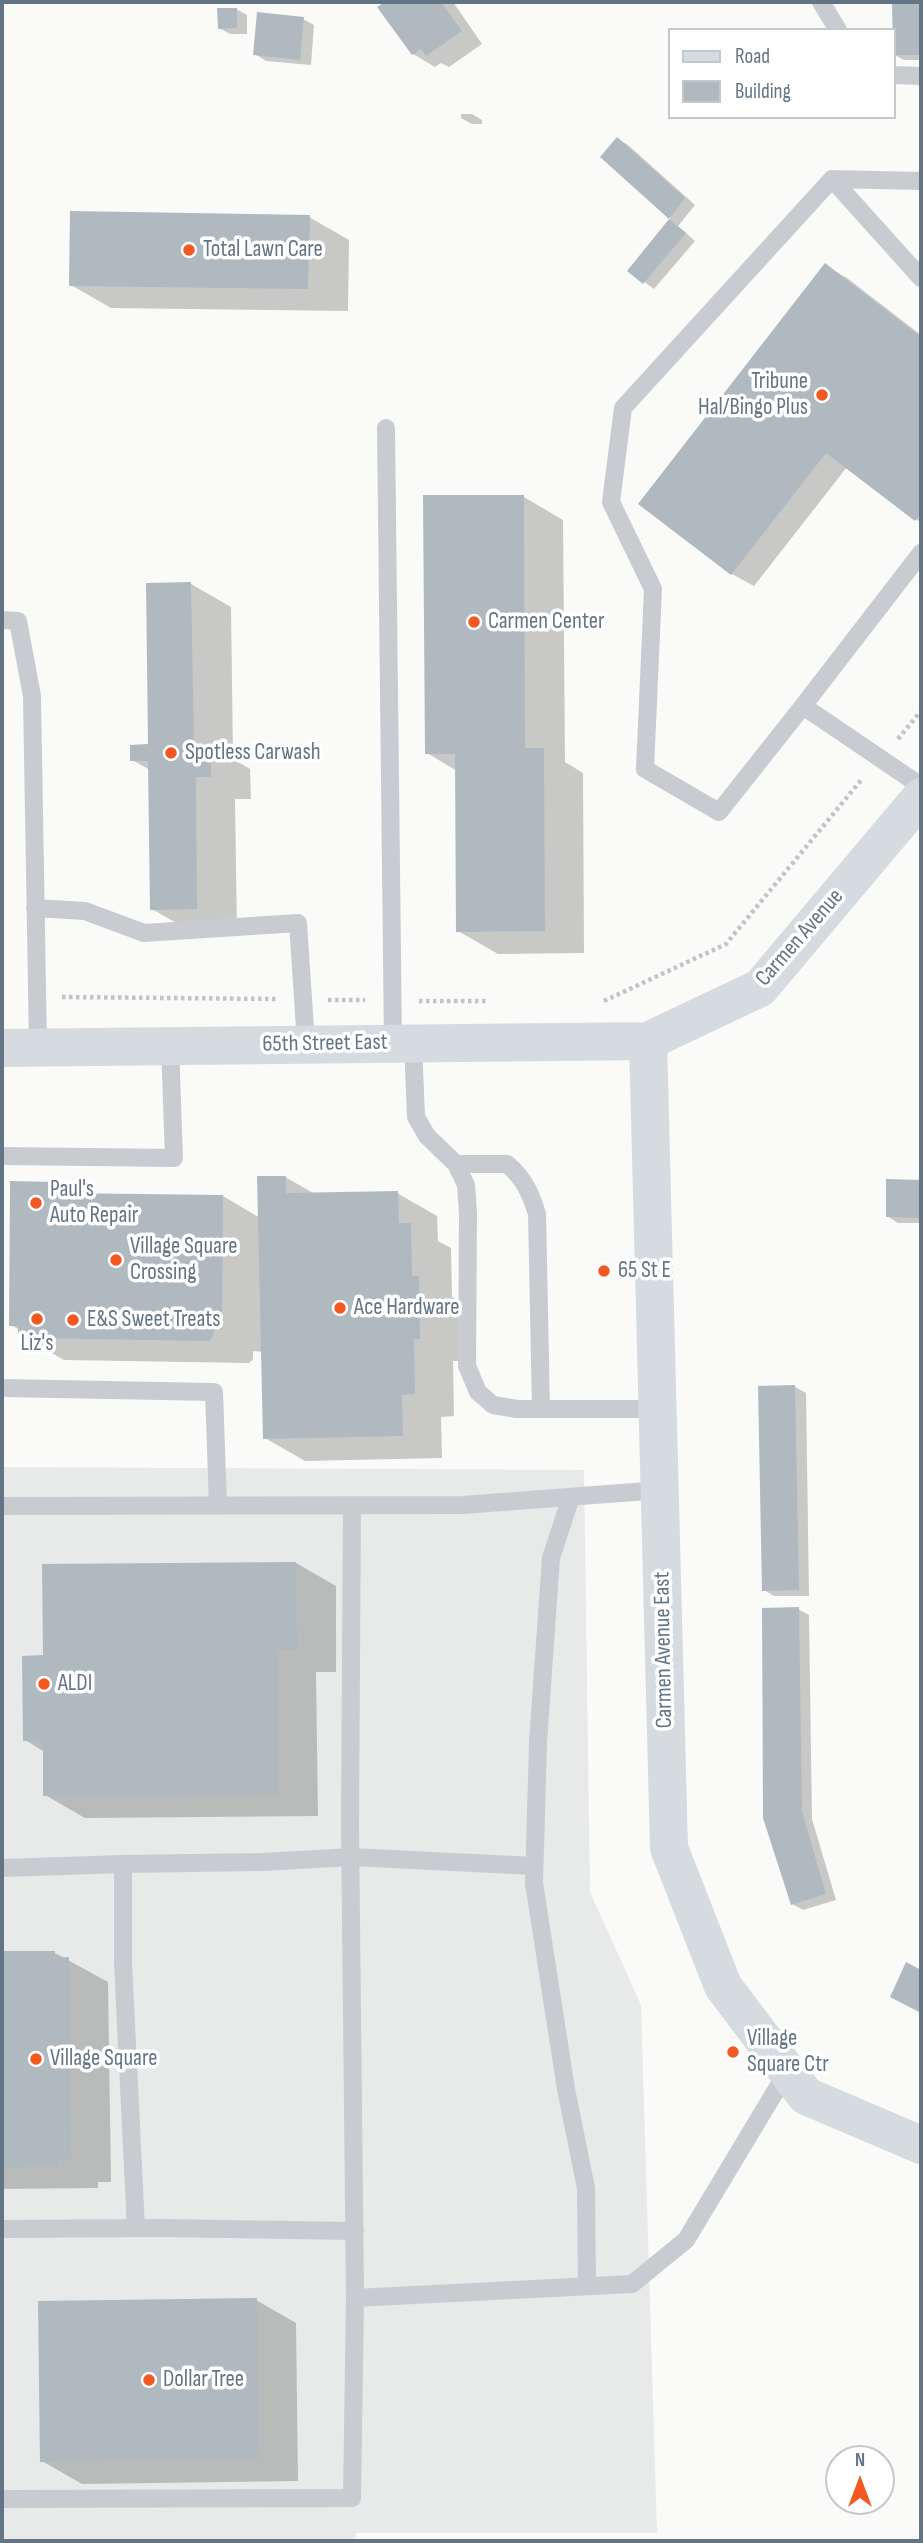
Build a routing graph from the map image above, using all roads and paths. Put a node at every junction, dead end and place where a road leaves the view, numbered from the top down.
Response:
1 (821, 2) edge
2 (837, 28) edge
3 (895, 75) edge
4 (921, 76) edge
5 (832, 179) junction
6 (921, 181) edge
7 (921, 278) edge
8 (386, 428) dead end
9 (921, 553) edge
10 (2, 621) edge
11 (803, 706) junction
12 (921, 711) edge
13 (879, 758) junction
14 (921, 786) edge
15 (921, 797) edge
16 (36, 908) junction
17 (37, 996) junction
18 (304, 999) junction
19 (393, 1001) junction
20 (490, 1002) dead end
21 (602, 1002) dead end
22 (648, 1041) junction
23 (403, 1043) junction
24 (306, 1044) junction
25 (170, 1045) junction
26 (20, 1047) edge
27 (2, 1156) edge
28 (456, 1164) junction
29 (2, 1388) edge
30 (541, 1409) junction
31 (658, 1409) junction
32 (660, 1490) junction
33 (571, 1497) junction
34 (218, 1504) junction
35 (352, 1504) junction
36 (2, 1506) edge
37 (351, 1857) junction
38 (123, 1864) junction
39 (534, 1866) junction
40 (2, 1868) edge
41 (787, 2072) junction
42 (921, 2145) edge
43 (136, 2228) junction
44 (2, 2229) edge
45 (355, 2231) junction
46 (587, 2286) junction
47 (355, 2298) junction
48 (2, 2499) edge

1 - 2 lane
3 - 4 lane
5 - 6 lane
5 - 7 lane
5 - 11 lane
8 - 19 lane
9 - 11 lane
10 - 16 lane
11 - 13 lane
12 - 13 path
13 - 14 lane
13 - 21 path
15 - 22 street, Carmen Avenue
16 - 17 lane
16 - 18 lane
17 - 18 path
17 - 26 lane
18 - 19 path
18 - 24 lane
19 - 20 path
19 - 23 lane
22 - 23 street, 65th Street East
22 - 31 street, Carmen Avenue East
23 - 24 street, 65th Street East
23 - 28 lane
24 - 25 street, 65th Street East
25 - 26 street, 65th Street East
25 - 27 lane
28 - 30 lane
28 - 30 lane
29 - 34 lane
30 - 31 lane
31 - 32 street, Carmen Avenue East
32 - 33 lane
32 - 41 street, Carmen Avenue East
33 - 35 lane
33 - 39 lane
34 - 35 lane
34 - 36 lane
35 - 37 lane
37 - 38 lane
37 - 39 lane
37 - 45 lane
38 - 40 lane
38 - 43 lane
39 - 46 lane
41 - 42 street, Carmen Avenue East
41 - 46 lane
43 - 44 lane
43 - 45 lane
45 - 47 lane
46 - 47 lane
47 - 48 lane

